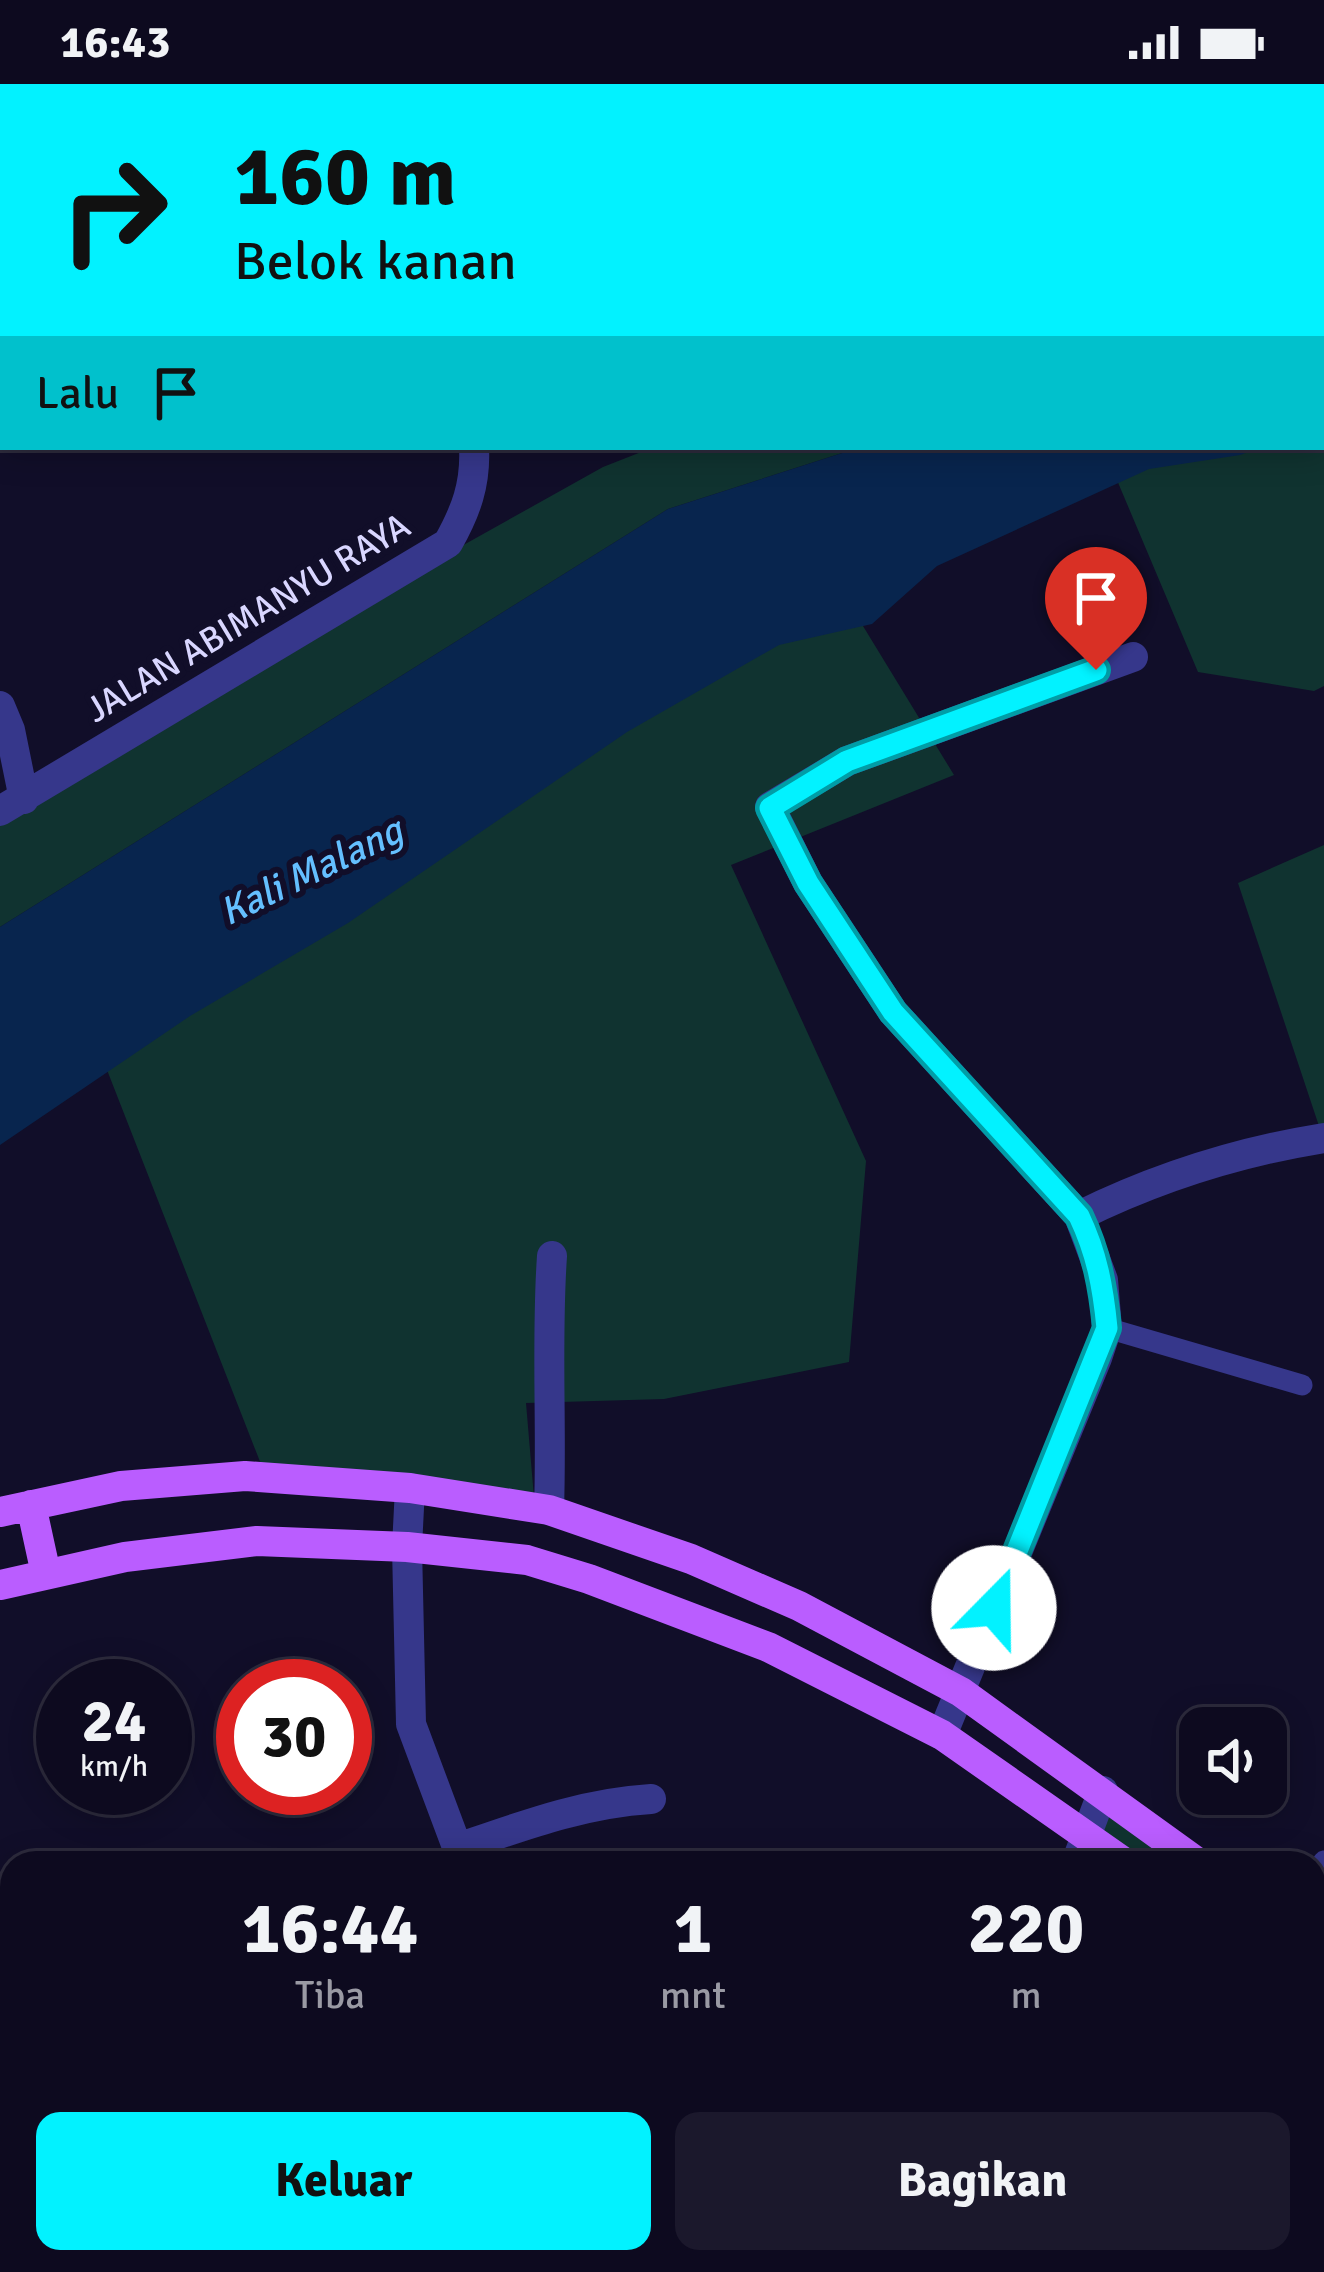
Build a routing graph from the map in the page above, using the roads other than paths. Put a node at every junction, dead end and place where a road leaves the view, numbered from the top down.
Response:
1 (474, 450) edge
2 (1133, 657) dead end
3 (0, 706) edge
4 (12, 805) edge
5 (1324, 1138) edge
6 (1079, 1216) junction
7 (552, 1256) dead end
8 (1107, 1328) junction
9 (1302, 1384) dead end
10 (410, 1488) junction
11 (31, 1505) junction
12 (549, 1510) junction
13 (0, 1512) edge
14 (407, 1547) junction
15 (46, 1574) junction
16 (0, 1586) edge
17 (961, 1692) junction
18 (942, 1735) junction
19 (1103, 1791) junction
20 (651, 1798) dead end
21 (1081, 1849) edge
22 (458, 1851) edge
23 (472, 1851) edge
24 (1182, 1851) edge

1 - 4 street, JALAN ABIMANYU RAYA
2 - 6 street
3 - 4 street
5 - 6 street
6 - 8 street
7 - 12 street
8 - 9 lane
8 - 17 street
10 - 11 main road
10 - 12 main road
10 - 14 street
11 - 13 main road
11 - 15 main road
12 - 17 main road
14 - 15 main road
14 - 18 main road
14 - 22 street
15 - 16 main road
17 - 18 street
17 - 19 main road
18 - 21 main road
19 - 21 street
19 - 24 main road
20 - 23 street

